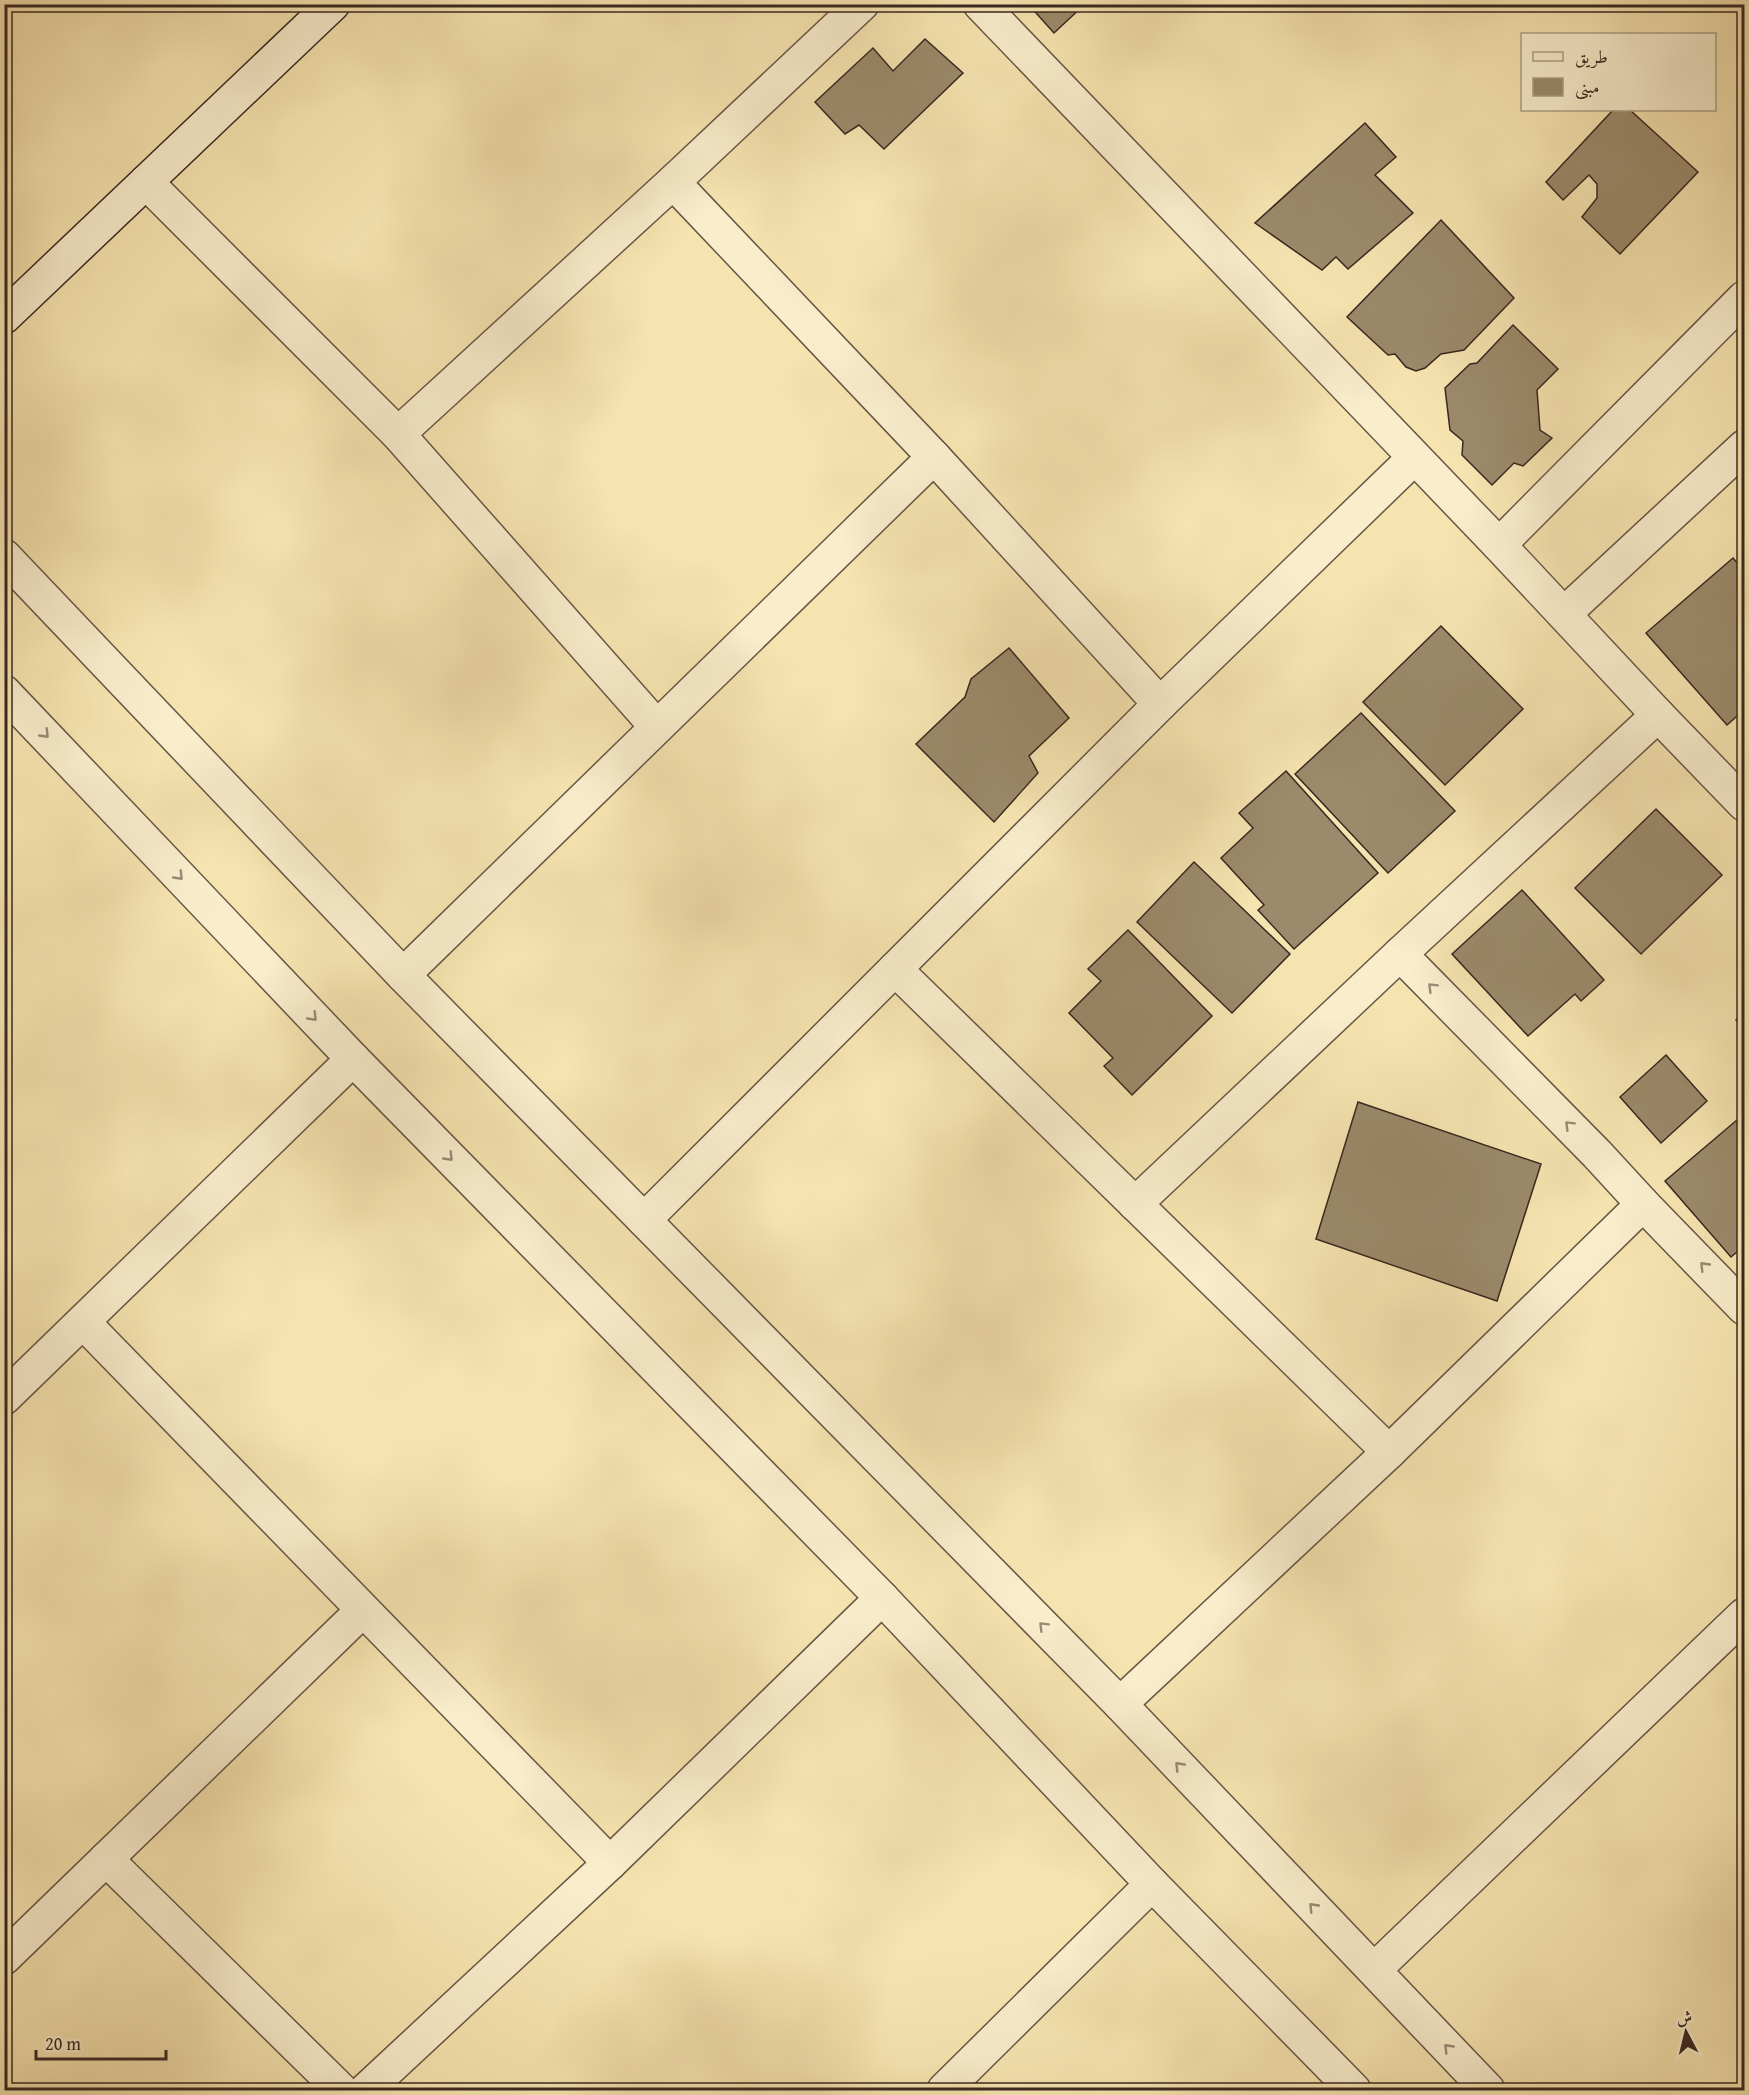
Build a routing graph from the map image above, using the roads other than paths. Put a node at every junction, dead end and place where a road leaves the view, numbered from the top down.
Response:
1 (333, 4) edge
2 (862, 4) edge
3 (980, 4) edge
4 (146, 182) junction
5 (673, 182) junction
6 (1744, 298) edge
7 (4, 317) edge
8 (398, 434) junction
9 (1743, 452) edge
10 (934, 457) junction
11 (1414, 458) junction
12 (1499, 545) junction
13 (4, 556) edge
14 (1564, 614) junction
15 (4, 692) edge
16 (1160, 704) junction
17 (1658, 715) junction
18 (656, 726) junction
19 (1744, 804) edge
20 (1400, 954) junction
21 (895, 969) junction
22 (403, 975) junction
23 (353, 1059) junction
24 (1135, 1204) junction
25 (1643, 1204) junction
26 (644, 1220) junction
27 (1744, 1308) edge
28 (83, 1322) junction
29 (4, 1398) edge
30 (1389, 1452) junction
31 (882, 1598) junction
32 (363, 1610) junction
33 (1744, 1615) edge
34 (1120, 1704) junction
35 (106, 1859) junction
36 (610, 1863) junction
37 (1152, 1884) junction
38 (4, 1958) edge
39 (1374, 1970) junction
40 (341, 2091) edge
41 (366, 2091) edge
42 (944, 2091) edge
43 (1353, 2091) edge
44 (1488, 2091) edge

1 - 4 street
2 - 5 street
3 - 11 street
4 - 7 street
4 - 8 street
5 - 8 street
5 - 10 street
6 - 12 street
8 - 18 street
9 - 14 street
10 - 16 street
10 - 18 street
11 - 12 street
11 - 16 street
12 - 14 street
13 - 22 street
14 - 17 street
15 -> 23 street
16 - 21 street
17 - 19 street
17 - 20 street
18 - 22 street
20 - 24 street
25 -> 20 street
21 - 24 street
21 - 26 street
22 - 26 street
23 - 28 street
23 -> 31 street
24 - 30 street
27 -> 25 street
25 - 30 street
34 -> 26 street
28 - 29 street
28 - 32 street
30 - 34 street
31 - 36 street
31 - 37 street
32 - 35 street
32 - 36 street
33 - 39 street
39 -> 34 street
35 - 38 street
35 - 40 street
36 - 41 street
37 - 42 street
37 - 43 street
44 -> 39 street

